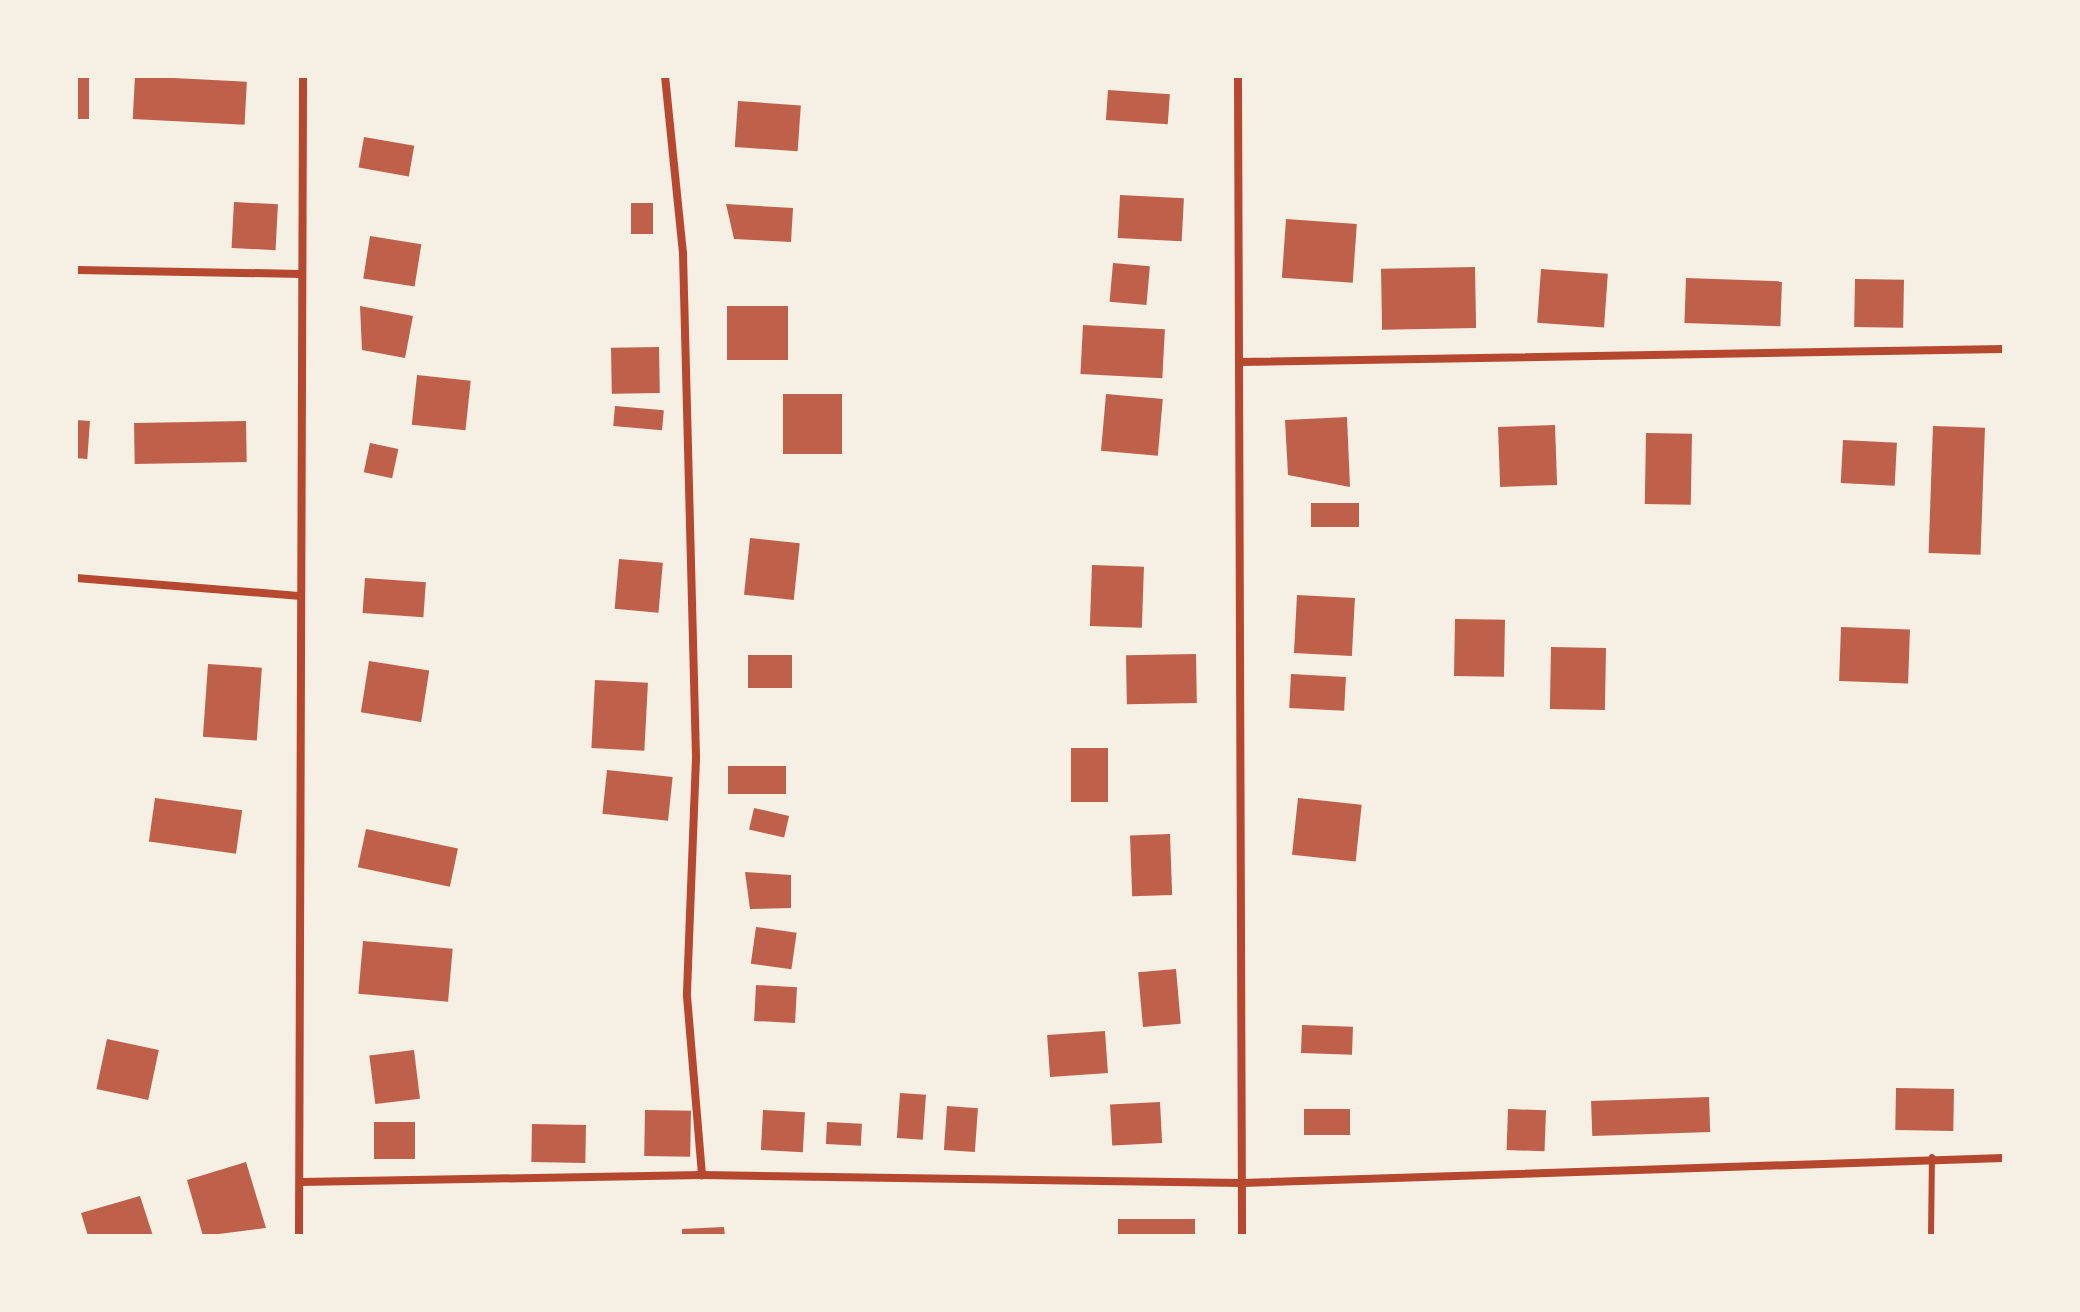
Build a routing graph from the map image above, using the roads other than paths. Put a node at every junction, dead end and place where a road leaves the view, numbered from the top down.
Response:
1 (303, 76) edge
2 (665, 76) edge
3 (1238, 76) edge
4 (76, 270) edge
5 (301, 274) junction
6 (2004, 349) edge
7 (1239, 362) junction
8 (76, 578) edge
9 (298, 596) junction
10 (1932, 1157) junction
11 (2004, 1158) edge
12 (702, 1175) junction
13 (301, 1182) junction
14 (1242, 1183) junction
15 (299, 1236) edge
16 (1242, 1236) edge
17 (1931, 1236) edge

1 - 5 street
2 - 12 street
3 - 7 street
4 - 5 street
5 - 9 street
6 - 7 street
7 - 14 street
8 - 9 street
9 - 13 street
10 - 11 street
10 - 14 street
10 - 17 lane
12 - 13 street
12 - 14 street
13 - 15 street
14 - 16 street

